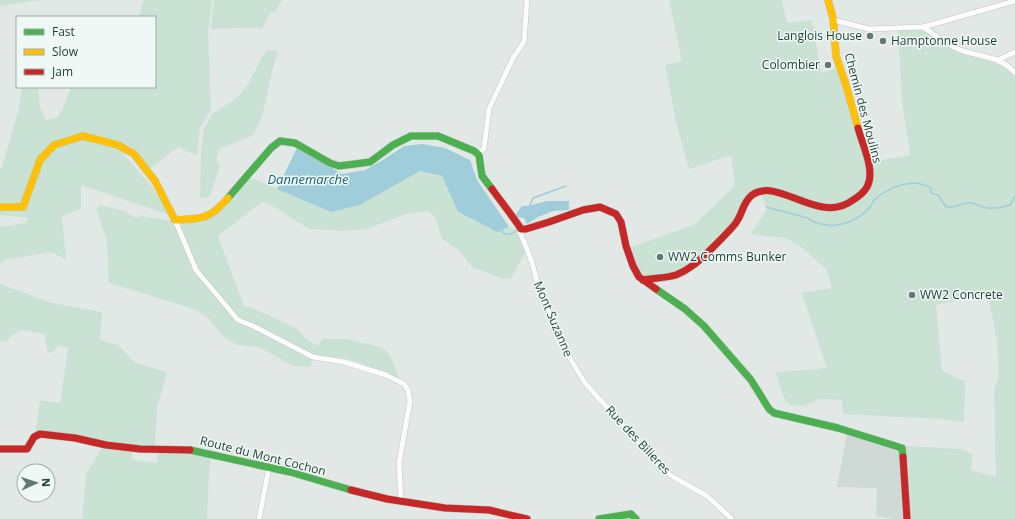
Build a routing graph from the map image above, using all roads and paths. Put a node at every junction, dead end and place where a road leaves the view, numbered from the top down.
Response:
1 (527, 0) edge
2 (828, 0) edge
3 (1015, 1) edge
4 (833, 18) junction
5 (923, 27) junction
6 (1015, 52) edge
7 (998, 60) junction
8 (1015, 73) edge
9 (479, 155) junction
10 (0, 207) edge
11 (175, 220) junction
12 (521, 229) junction
13 (643, 280) junction
14 (586, 383) joint
15 (0, 449) edge
16 (269, 467) junction
17 (401, 501) junction
18 (259, 519) edge
19 (527, 519) edge
20 (599, 519) edge
21 (636, 519) edge
22 (732, 519) edge
23 (907, 519) edge

1 - 9 street
2 - 4 street
3 - 5 street
4 - 5 street
4 - 13 street, Chemin des Moulins
5 - 7 street
6 - 7 street
7 - 8 street
9 - 11 street
9 - 12 street
10 - 11 street
11 - 17 street
12 - 13 street
12 - 14 street, Mont Suzanne
13 - 23 street
14 - 22 street, Rue des Bilieres
15 - 16 street, Route du Mont Cochon
16 - 17 street, Route du Mont Cochon
16 - 18 street
17 - 19 street, Route du Mont Cochon
20 - 21 street

